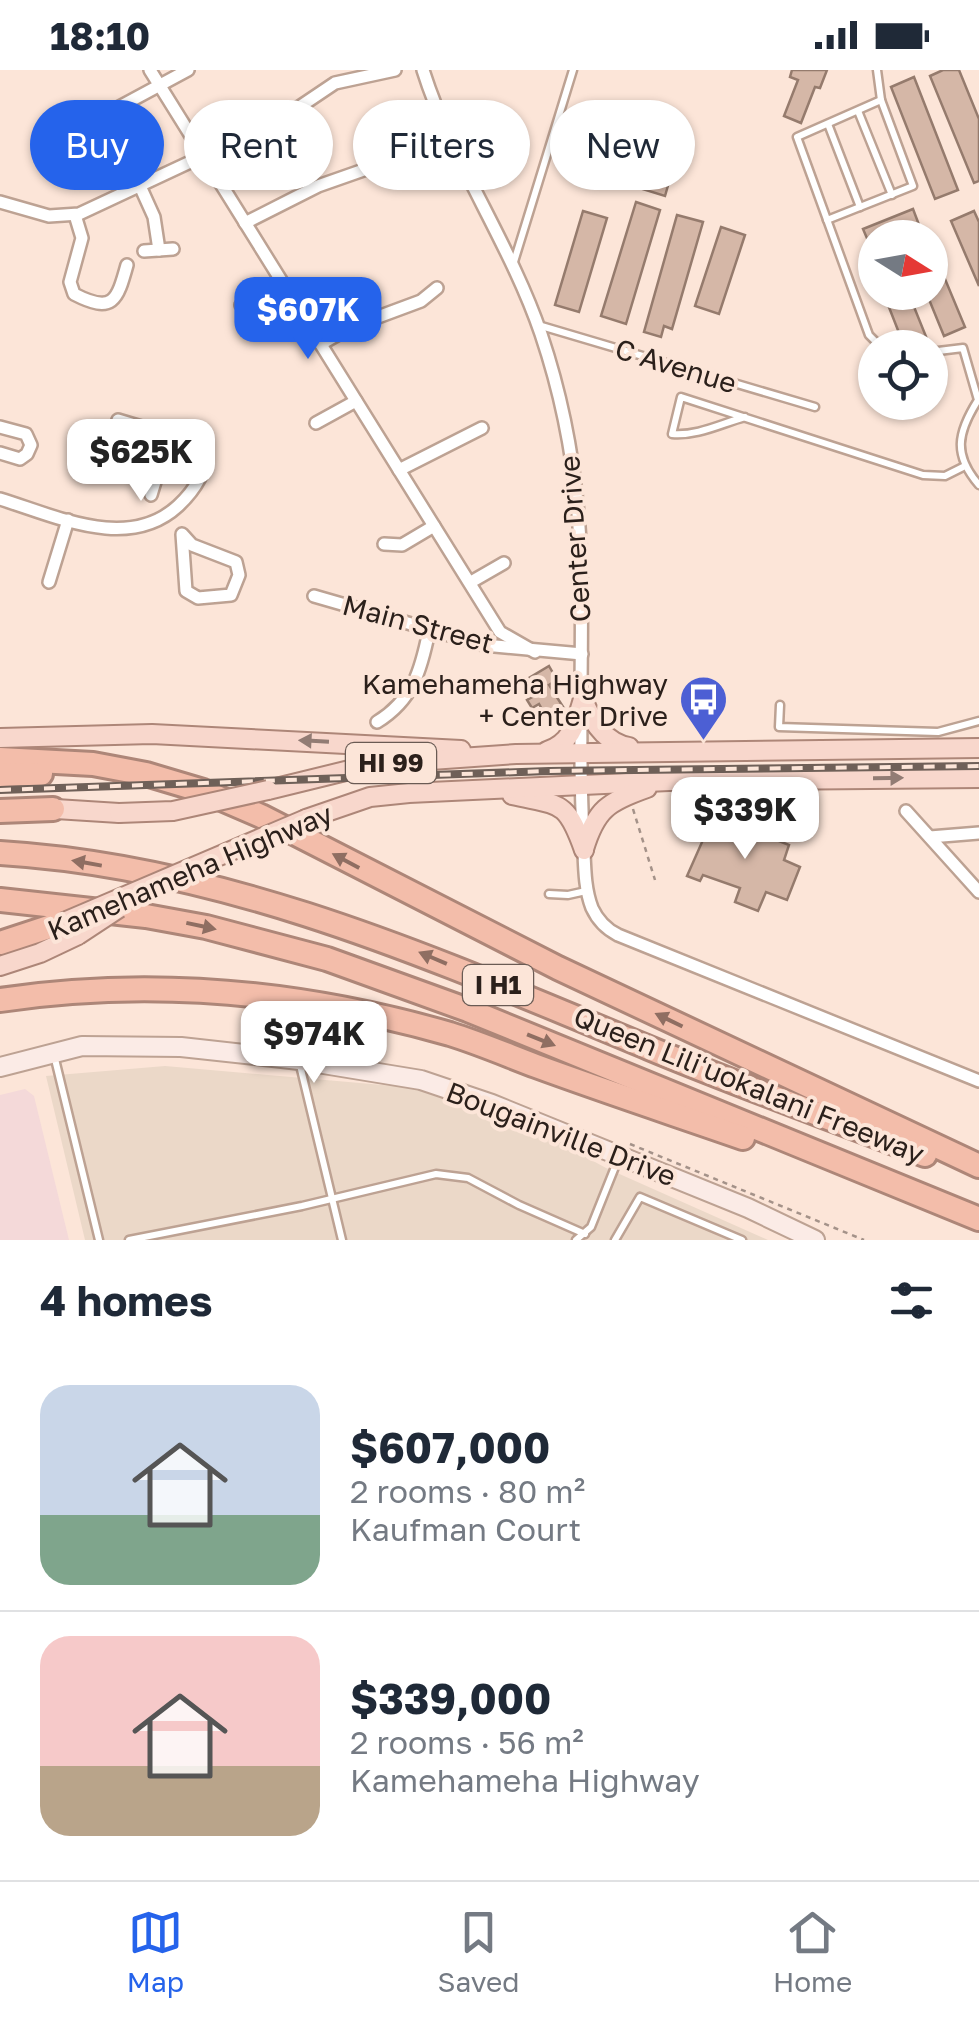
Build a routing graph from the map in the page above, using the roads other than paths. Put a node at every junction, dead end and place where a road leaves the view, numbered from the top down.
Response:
1 (150, 70) edge
2 (188, 70) edge
3 (395, 70) edge
4 (422, 70) edge
5 (573, 70) edge
6 (877, 70) edge
7 (350, 74) edge
8 (159, 84) junction
9 (130, 100) edge
10 (308, 100) edge
11 (882, 100) junction
12 (858, 111) junction
13 (184, 124) edge
14 (828, 124) junction
15 (353, 174) edge
16 (131, 190) edge
17 (142, 190) edge
18 (225, 190) edge
19 (892, 195) junction
20 (0, 202) edge
21 (860, 207) junction
22 (75, 215) junction
23 (827, 220) junction
24 (246, 223) junction
25 (173, 248) dead end
26 (159, 250) junction
27 (144, 252) dead end
28 (127, 266) dead end
29 (512, 268) junction
30 (284, 284) junction
31 (437, 288) dead end
32 (241, 305) dead end
33 (537, 325) junction
34 (867, 330) edge
35 (321, 344) junction
36 (948, 350) edge
37 (978, 400) edge
38 (356, 401) junction
39 (814, 408) dead end
40 (745, 418) junction
41 (118, 420) dead end
42 (316, 423) dead end
43 (0, 427) edge
44 (482, 428) dead end
45 (170, 436) junction
46 (0, 453) edge
47 (963, 467) junction
48 (399, 470) junction
49 (979, 485) edge
50 (150, 496) dead end
51 (0, 498) edge
52 (170, 514) junction
53 (68, 520) junction
54 (434, 526) junction
55 (182, 534) junction
56 (384, 544) dead end
57 (504, 563) dead end
58 (49, 582) dead end
59 (471, 582) junction
60 (314, 596) dead end
61 (429, 631) junction
62 (535, 652) junction
63 (582, 654) junction
64 (583, 699) junction
65 (780, 705) dead end
66 (377, 722) dead end
67 (979, 722) edge
68 (0, 738) edge
69 (979, 748) edge
70 (581, 752) junction
71 (664, 752) junction
72 (542, 753) junction
73 (516, 754) junction
74 (0, 758) edge
75 (0, 775) edge
76 (979, 778) edge
77 (669, 780) junction
78 (580, 785) junction
79 (486, 790) junction
80 (202, 791) junction
81 (0, 803) edge
82 (53, 809) junction
83 (0, 811) edge
84 (906, 812) dead end
85 (979, 833) edge
86 (930, 837) junction
87 (584, 850) junction
88 (0, 853) edge
89 (587, 890) junction
90 (979, 892) edge
91 (549, 894) dead end
92 (0, 900) edge
93 (56, 931) junction
94 (0, 946) edge
95 (0, 966) edge
96 (0, 1000) edge
97 (292, 1000) junction
98 (0, 1010) edge
99 (54, 1054) junction
100 (299, 1060) junction
101 (0, 1067) edge
102 (979, 1080) edge
103 (620, 1156) junction
104 (979, 1166) edge
105 (979, 1176) edge
106 (332, 1200) junction
107 (979, 1220) edge
108 (585, 1234) junction
109 (99, 1240) edge
110 (128, 1240) edge
111 (342, 1240) edge
112 (576, 1240) edge
113 (614, 1240) edge
114 (742, 1240) edge
115 (815, 1240) edge

1 - 8 street
2 - 8 street
3 - 7 street
4 - 29 street, Center Drive
5 - 29 lane
6 - 11 lane
7 - 10 street
8 - 9 street
8 - 13 street
11 - 12 lane
11 - 19 lane
12 - 14 lane
12 - 19 lane
14 - 21 lane
14 - 23 lane
15 - 24 street
16 - 22 street
17 - 26 street
18 - 24 street
19 - 21 lane
20 - 22 street
21 - 23 lane
22 - 28 street
23 - 34 lane
24 - 30 street
25 - 26 street
26 - 27 street
29 - 33 street, Center Drive
30 - 32 street
30 - 35 street
31 - 35 street
33 - 39 lane, C Avenue
33 - 63 street, Center Drive
35 - 38 street
36 - 37 lane
37 - 47 lane
38 - 42 street
38 - 48 street
40 - 40 lane, C Avenue
40 - 47 lane, C Avenue
41 - 45 street
43 - 46 street
44 - 48 street
45 - 50 street
45 - 52 street
47 - 49 lane
48 - 54 street
51 - 53 street
52 - 53 street
52 - 55 street
53 - 58 street
54 - 56 street
54 - 59 street
55 - 55 street
57 - 59 street
59 - 62 street
60 - 61 street, Main Street
61 - 62 street, Main Street
61 - 66 street
62 - 63 street, Main Street
63 - 64 street, Center Drive
64 - 70 street, Center Drive
64 - 71 main road
64 - 72 main road
65 - 67 lane
73 -> 68 main road
69 - 71 main road, Kamehameha Highway / HI 99
70 - 71 main road, Kamehameha Highway / HI 99
70 - 72 main road, Kamehameha Highway / HI 99
70 - 78 street, Center Drive
72 - 73 main road, Kamehameha Highway / HI 99
73 - 82 main road, Kamehameha Highway / HI 99, bridge
74 - 80 highway
75 - 80 highway
77 -> 76 main road, Kamehameha Highway / HI 99
77 - 78 main road, Kamehameha Highway / HI 99
77 - 87 main road
78 - 79 main road, Kamehameha Highway / HI 99
78 - 87 street, Center Drive
79 - 87 main road
79 - 93 main road, Kamehameha Highway / HI 99, bridge
104 -> 80 highway
81 - 82 main road, Kamehameha Highway / HI 99
82 - 83 highway
84 - 86 street
85 - 86 street
86 - 90 street
87 - 89 street, Center Drive
105 -> 88 highway, Queen Liliʻuokalani Freeway / I H1
89 - 91 lane
89 - 102 street, Center Drive
92 -> 107 highway, Queen Liliʻuokalani Freeway / I H1
93 - 94 highway
93 - 95 main road, Kamehameha Highway
96 - 97 highway
97 - 98 highway
97 - 107 highway
99 - 100 street, Bougainville Drive
99 - 101 street, Bougainville Drive
99 - 109 lane
100 - 103 street, Bougainville Drive
100 - 106 lane
103 - 108 lane
103 - 115 street, Bougainville Drive
106 - 108 lane
106 - 110 lane
106 - 111 lane
108 - 112 lane
113 - 114 lane

